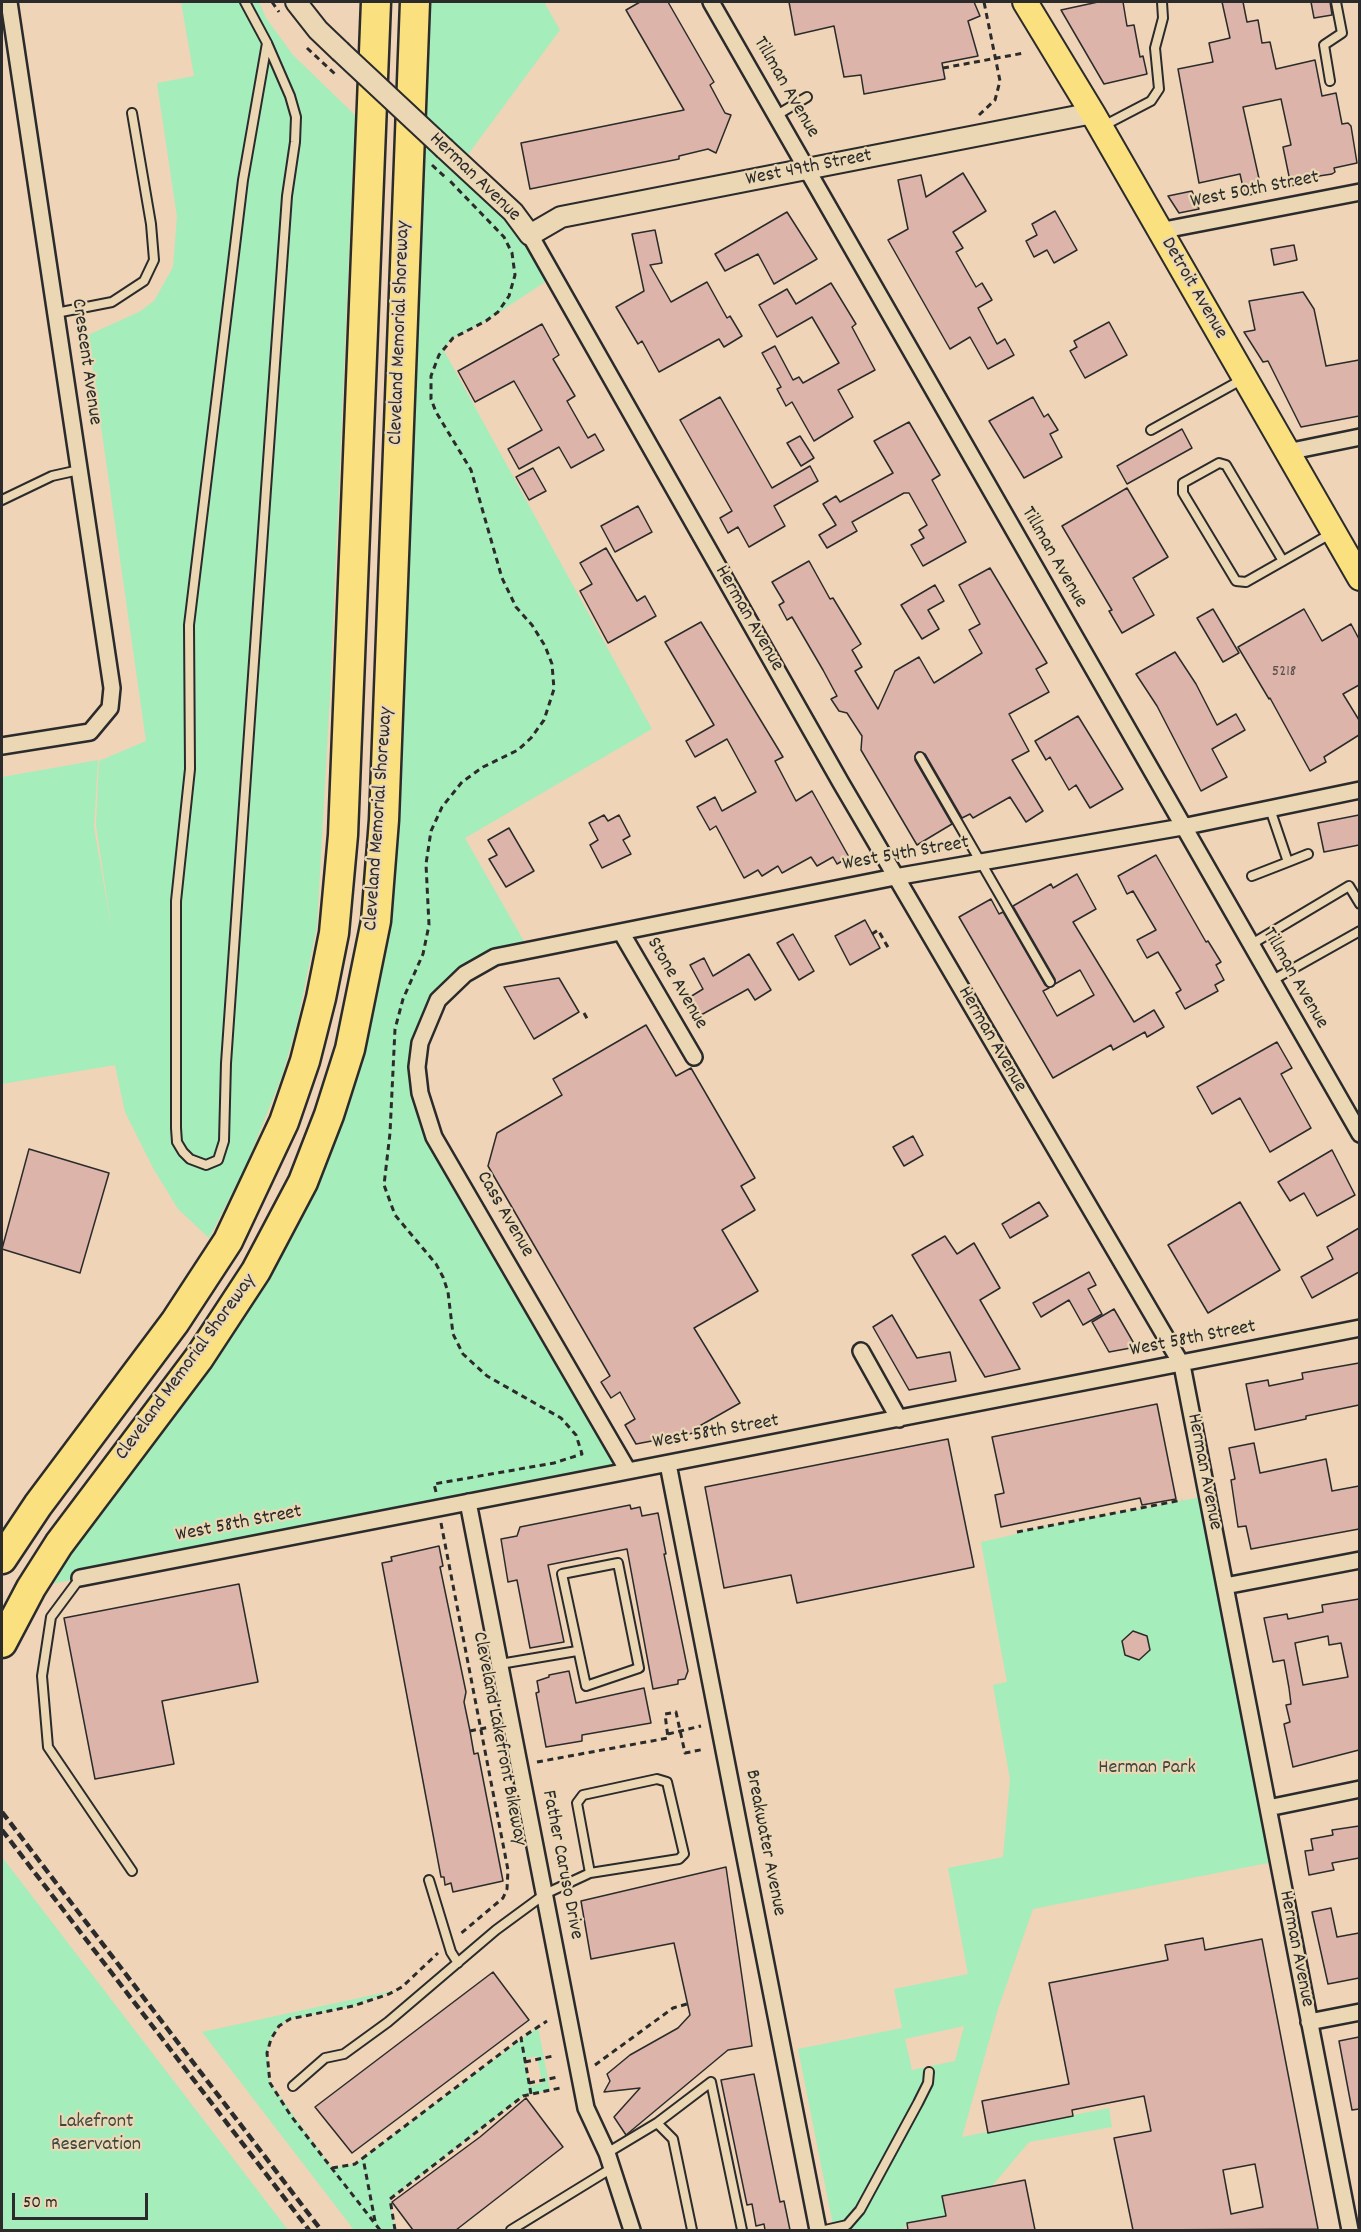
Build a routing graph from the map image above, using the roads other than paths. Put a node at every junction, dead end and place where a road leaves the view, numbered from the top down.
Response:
1 (9, 2) edge
2 (245, 2) edge
3 (296, 2) edge
4 (376, 2) edge
5 (415, 2) edge
6 (711, 2) edge
7 (1025, 2) edge
8 (1162, 2) edge
9 (1336, 2) edge
10 (267, 43) junction
11 (1330, 81) dead end
12 (807, 97) dead end
13 (132, 113) dead end
14 (777, 115) junction
15 (1097, 120) junction
16 (808, 169) junction
17 (1359, 192) edge
18 (1159, 231) junction
19 (530, 235) junction
20 (56, 314) junction
21 (1244, 378) junction
22 (1151, 430) dead end
23 (1359, 438) edge
24 (1287, 452) junction
25 (79, 470) junction
26 (2, 500) edge
27 (1333, 532) junction
28 (1283, 561) junction
29 (1359, 578) edge
30 (2, 746) edge
31 (920, 757) dead end
32 (1359, 790) edge
33 (1270, 809) junction
34 (1182, 827) junction
35 (1308, 854) dead end
36 (980, 862) junction
37 (1288, 862) junction
38 (1252, 876) dead end
39 (895, 877) junction
40 (1359, 904) edge
41 (1359, 931) edge
42 (621, 932) junction
43 (1250, 945) junction
44 (465, 974) joint
45 (1271, 981) junction
46 (1050, 982) dead end
47 (694, 1057) dead end
48 (1359, 1134) edge
49 (1359, 1328) edge
50 (861, 1351) dead end
51 (1182, 1365) junction
52 (899, 1419) junction
53 (668, 1464) junction
54 (627, 1469) junction
55 (468, 1502) junction
56 (2, 1559) edge
57 (1359, 1560) edge
58 (80, 1578) joint
59 (1225, 1586) junction
60 (2, 1643) edge
61 (577, 1651) junction
62 (500, 1664) junction
63 (1359, 1789) edge
64 (1268, 1808) junction
65 (132, 1871) dead end
66 (590, 1873) junction
67 (429, 1880) dead end
68 (545, 1894) junction
69 (458, 1963) junction
70 (1359, 2012) edge
71 (1309, 2022) junction
72 (929, 2072) dead end
73 (293, 2086) dead end
74 (657, 2123) junction
75 (607, 2153) junction
76 (612, 2168) junction
77 (511, 2230) edge
78 (632, 2230) edge
79 (692, 2230) edge
80 (742, 2230) edge
81 (818, 2230) edge
82 (825, 2230) edge
83 (1350, 2230) edge

1 - 20 street, Crescent Avenue
2 - 10 lane
3 - 19 street, Herman Avenue, bridge
4 - 56 highway, Cleveland Memorial Shoreway
5 - 60 highway, Cleveland Memorial Shoreway
6 - 14 street, Tillman Avenue
7 - 15 main road, Detroit Avenue
8 - 15 lane
9 - 11 lane
10 - 10 lane
12 - 14 lane
13 - 20 lane
14 - 16 street, Tillman Avenue
15 - 16 street, West 49th Street
15 - 18 main road, Detroit Avenue
16 - 19 street, West 49th Street
16 - 34 street, Tillman Avenue
17 - 18 street, West 50th Street
18 - 21 main road, Detroit Avenue
19 - 39 street, Herman Avenue
20 - 25 street, Crescent Avenue
21 - 22 lane
21 - 24 main road, Detroit Avenue
23 - 24 street
24 - 27 main road, Detroit Avenue
25 - 26 lane
25 - 30 street, Crescent Avenue
27 - 28 lane
27 - 29 main road, Detroit Avenue
28 - 28 lane
31 - 36 lane
32 - 33 street, West 54th Street
33 - 34 street, West 54th Street
33 - 37 lane
34 - 36 street, West 54th Street
34 - 43 street, Tillman Avenue
35 - 37 lane
36 - 39 street, West 54th Street
36 - 46 lane
37 - 38 lane
39 - 42 street, West 54th Street
39 - 51 street, Herman Avenue
40 - 43 lane
41 - 45 lane
42 - 44 street, West 54th Street
42 - 47 street, Stone Avenue
43 - 45 street, Tillman Avenue
44 - 54 street, Cass Avenue
45 - 48 street, Tillman Avenue
49 - 51 street, West 58th Street
50 - 52 street
51 - 52 street, West 58th Street
51 - 59 street, Herman Avenue
52 - 53 street, West 58th Street
53 - 54 street, West 58th Street
53 - 81 street, Breakwater Avenue
54 - 55 street, West 58th Street
55 - 58 street, West 58th Street
55 - 62 street, Father Caruso Drive
57 - 59 street
58 - 65 lane
59 - 64 street, Herman Avenue
61 - 61 lane
61 - 62 lane
62 - 68 street, Father Caruso Drive
63 - 64 street
64 - 71 street, Herman Avenue
66 - 66 lane
66 - 68 lane
67 - 69 lane
68 - 69 lane
68 - 75 street, Father Caruso Drive
69 - 73 lane
70 - 71 street
71 - 83 street, Herman Avenue
72 - 82 lane
74 - 75 lane
74 - 79 lane
74 - 80 lane
75 - 76 street, Father Caruso Drive
76 - 77 lane
76 - 78 street, Father Caruso Drive

